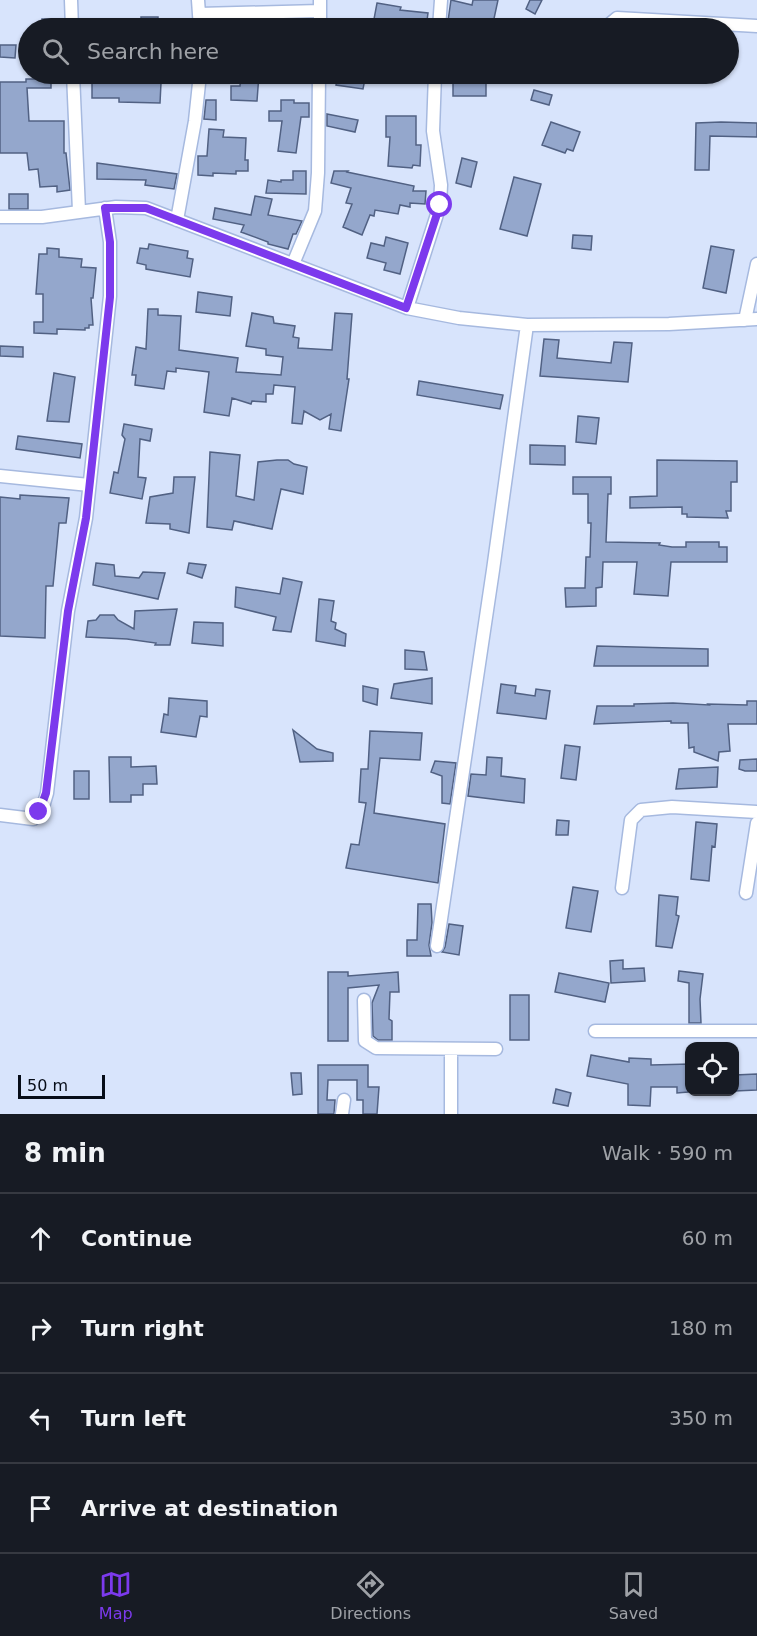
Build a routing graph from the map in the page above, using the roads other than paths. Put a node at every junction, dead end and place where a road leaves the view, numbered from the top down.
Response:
1 (71, 0) edge
2 (198, 0) edge
3 (441, 0) edge
4 (320, 6) edge
5 (199, 14) junction
6 (72, 18) edge
7 (199, 18) edge
8 (440, 18) edge
9 (739, 25) edge
10 (757, 26) edge
11 (73, 84) edge
12 (199, 84) edge
13 (319, 84) edge
14 (435, 84) edge
15 (105, 208) junction
16 (79, 211) junction
17 (0, 218) edge
18 (177, 220) junction
19 (293, 264) junction
20 (757, 264) edge
21 (406, 308) junction
22 (751, 320) edge
23 (526, 325) junction
24 (0, 476) edge
25 (89, 484) junction
26 (757, 812) edge
27 (0, 815) edge
28 (757, 823) edge
29 (622, 888) dead end
30 (746, 893) dead end
31 (437, 946) dead end
32 (364, 1000) dead end
33 (595, 1031) dead end
34 (757, 1031) edge
35 (451, 1049) junction
36 (496, 1049) dead end
37 (344, 1100) dead end
38 (342, 1114) edge
39 (451, 1114) edge

1 - 6 street
2 - 5 street
3 - 8 street
4 - 5 street
5 - 7 street
9 - 10 street
11 - 16 street
12 - 18 street
13 - 19 street
14 - 21 street
15 - 16 street
15 - 18 street
15 - 25 street
16 - 17 street
18 - 19 street
19 - 21 street
20 - 22 street
21 - 23 street
22 - 23 street
23 - 31 street
24 - 25 street
25 - 27 street
26 - 29 street
28 - 30 street
32 - 35 street
33 - 34 street
35 - 36 street
35 - 39 street
37 - 38 street

